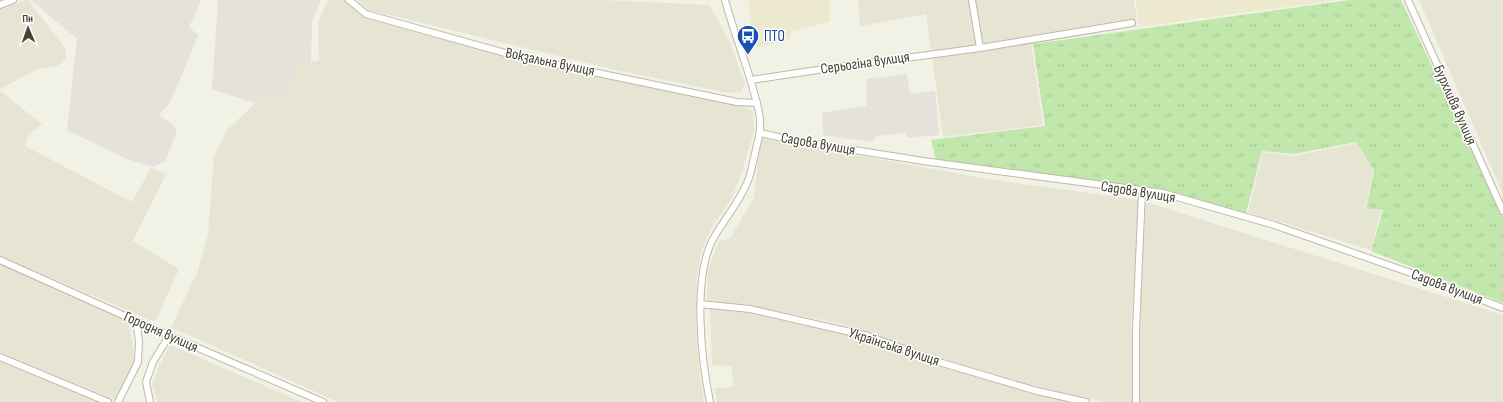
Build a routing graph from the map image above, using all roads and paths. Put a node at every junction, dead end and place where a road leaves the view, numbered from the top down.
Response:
1 (13, 0) edge
2 (350, 0) edge
3 (725, 0) edge
4 (972, 0) edge
5 (1408, 0) edge
6 (0, 5) edge
7 (1132, 23) dead end
8 (980, 48) junction
9 (751, 80) junction
10 (757, 103) junction
11 (760, 133) junction
12 (1142, 191) junction
13 (1503, 211) edge
14 (0, 260) edge
15 (700, 304) junction
16 (1503, 308) edge
17 (136, 321) junction
18 (169, 336) junction
19 (0, 358) edge
20 (108, 402) edge
21 (118, 402) edge
22 (150, 402) edge
23 (323, 402) edge
24 (710, 402) edge
25 (1086, 402) edge
26 (1136, 402) edge

1 - 6 street
2 - 10 street, Вокзальна вулиця
3 - 9 street
4 - 8 street
5 - 13 street, Бурхлива вулиця
7 - 8 street, Серьогіна вулиця
8 - 9 street, Серьогіна вулиця
9 - 10 street
10 - 11 street
11 - 12 street, Садова вулиця
11 - 15 street
12 - 16 street, Садова вулиця
12 - 26 street
14 - 17 street, Городня вулиця
15 - 24 street
15 - 25 street, Українська вулиця
17 - 18 street, Городня вулиця
17 - 21 street
18 - 22 street
18 - 23 street, Городня вулиця
19 - 20 street

